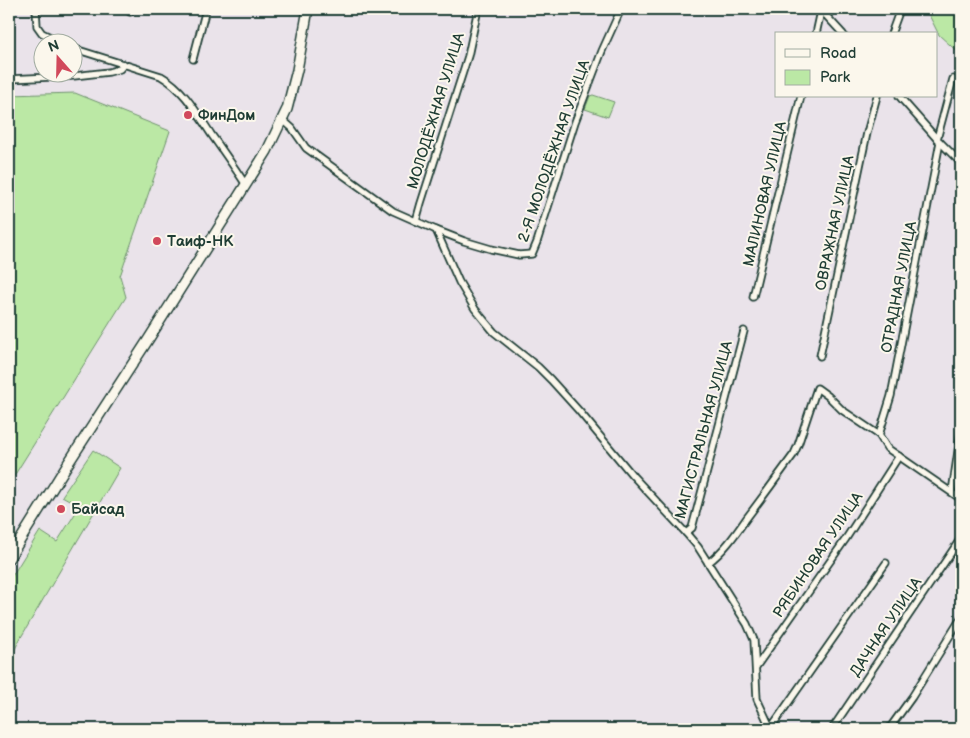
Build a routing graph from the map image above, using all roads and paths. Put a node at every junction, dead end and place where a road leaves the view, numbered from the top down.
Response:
1 (36, 9) edge
2 (206, 9) edge
3 (308, 9) edge
4 (478, 9) edge
5 (621, 9) edge
6 (821, 10) edge
7 (899, 12) dead end
8 (42, 32) edge
9 (816, 32) edge
10 (841, 32) edge
11 (892, 32) edge
12 (82, 51) edge
13 (193, 59) dead end
14 (124, 64) junction
15 (953, 79) dead end
16 (9, 80) edge
17 (801, 98) edge
18 (876, 98) edge
19 (902, 98) edge
20 (283, 120) junction
21 (938, 140) junction
22 (961, 163) edge
23 (246, 186) junction
24 (416, 221) junction
25 (436, 230) junction
26 (753, 297) dead end
27 (744, 331) dead end
28 (820, 356) dead end
29 (961, 431) edge
30 (879, 435) junction
31 (899, 456) junction
32 (952, 492) junction
33 (961, 499) edge
34 (686, 533) junction
35 (961, 538) edge
36 (9, 558) edge
37 (708, 563) junction
38 (886, 564) dead end
39 (961, 618) edge
40 (756, 666) junction
41 (771, 729) edge
42 (832, 729) edge
43 (889, 729) edge

1 - 8 street
2 - 13 street
3 - 20 main road
4 - 24 street, МОЛОДЁЖНАЯ УЛИЦА
5 - 25 street, 2-Я МОЛОДЁЖНАЯ УЛИЦА
6 - 9 street
6 - 10 street
7 - 11 street
12 - 14 street
14 - 16 street
14 - 23 street
15 - 21 street, ОТРАДНАЯ УЛИЦА
17 - 26 street, МАЛИНОВАЯ УЛИЦА
18 - 28 street, ОВРАЖНАЯ УЛИЦА
19 - 21 street
20 - 23 main road
20 - 24 street, 2-Я МОЛОДЁЖНАЯ УЛИЦА
21 - 22 street
21 - 30 street, ОТРАДНАЯ УЛИЦА
23 - 36 main road
24 - 25 street, 2-Я МОЛОДЁЖНАЯ УЛИЦА
25 - 34 street
27 - 34 street, МАГИСТРАЛЬНАЯ УЛИЦА
29 - 32 street
30 - 31 street
30 - 37 street
31 - 32 street
31 - 40 street, РЯБИНОВАЯ УЛИЦА
32 - 33 street
34 - 37 street
35 - 42 street, ДАЧНАЯ УЛИЦА
37 - 40 street
38 - 41 street
39 - 43 street
40 - 41 street

